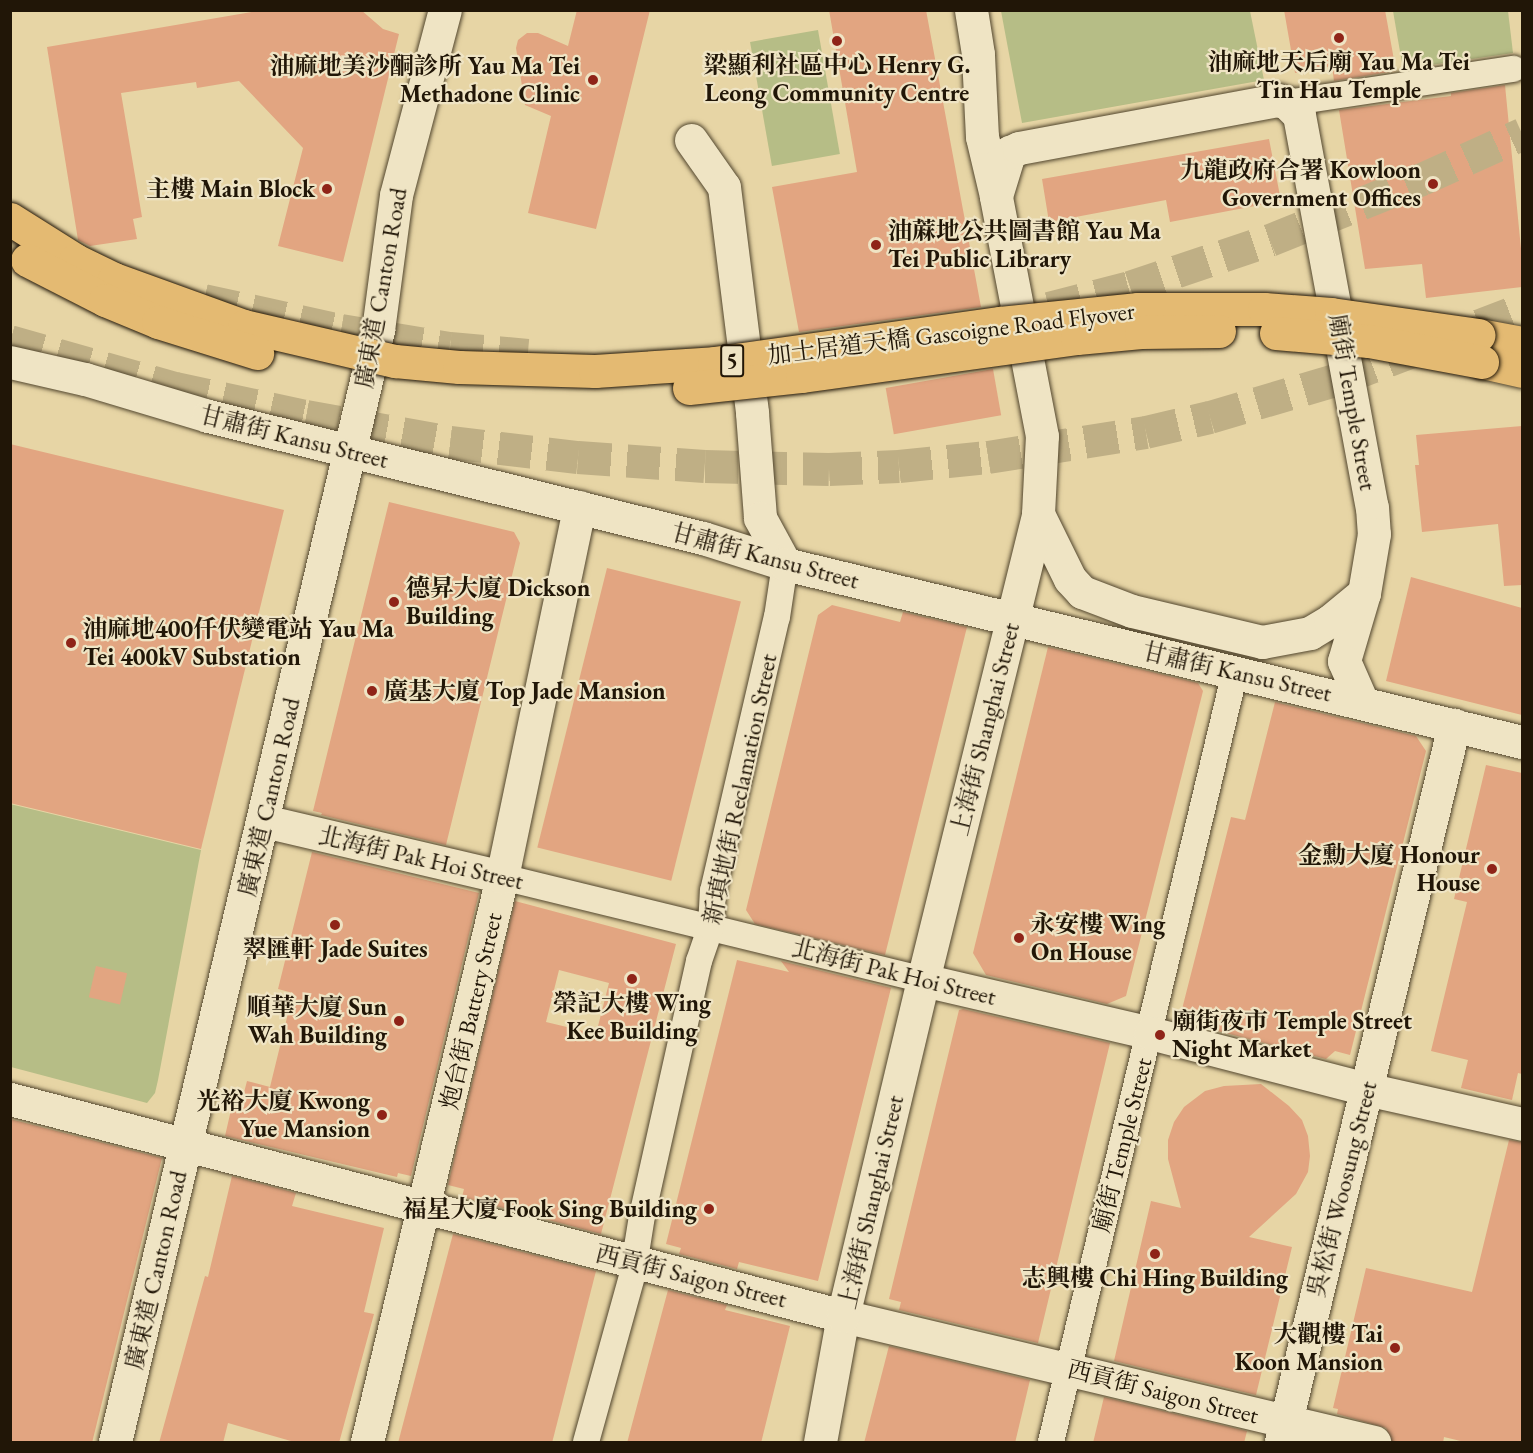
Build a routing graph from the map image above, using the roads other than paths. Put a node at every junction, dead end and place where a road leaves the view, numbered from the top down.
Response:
1 (445, 10) edge
2 (971, 10) edge
3 (1513, 69) dead end
4 (1287, 103) junction
5 (691, 140) dead end
6 (996, 196) junction
7 (10, 219) edge
8 (16, 256) edge
9 (1522, 343) edge
10 (10, 362) edge
11 (1522, 371) edge
12 (349, 452) junction
13 (579, 507) junction
14 (1038, 514) junction
15 (786, 564) junction
16 (1364, 593) junction
17 (1012, 619) junction
18 (1235, 672) junction
19 (1362, 702) junction
20 (1454, 725) junction
21 (1522, 742) edge
22 (264, 821) junction
23 (502, 877) junction
24 (711, 927) junction
25 (923, 980) junction
26 (1150, 1033) junction
27 (1366, 1089) junction
28 (10, 1099) edge
29 (1522, 1124) edge
30 (185, 1146) junction
31 (424, 1208) junction
32 (635, 1262) junction
33 (843, 1316) junction
34 (1068, 1369) junction
35 (1284, 1432) edge
36 (115, 1443) edge
37 (366, 1443) edge
38 (586, 1443) edge
39 (820, 1443) edge
40 (1051, 1443) edge
41 (1374, 1443) edge

1 - 12 street, 廣東道 Canton Road
2 - 6 street, 上海街 Shanghai Street
3 - 4 street
4 - 6 street
4 - 16 street, 廟街 Temple Street
5 - 15 street
6 - 14 street, 上海街 Shanghai Street
7 - 9 highway, 加士居道天橋 Gascoigne Road Flyover / 5, bridge
8 - 11 highway, 加士居道天橋 Gascoigne Road Flyover / 5, bridge
10 - 12 street, 甘肅街 Kansu Street
12 - 13 street, 甘肅街 Kansu Street
12 - 22 street, 廣東道 Canton Road
13 - 15 street, 甘肅街 Kansu Street
13 - 23 street, 炮台街 Battery Street
14 - 16 street, 甘肅街 Kansu Street
14 - 17 street, 上海街 Shanghai Street
15 - 17 street, 甘肅街 Kansu Street
15 - 24 street, 新填地街 Reclamation Street
16 - 19 street, 廟街 Temple Street
17 - 18 street, 甘肅街 Kansu Street
17 - 25 street, 上海街 Shanghai Street
18 - 19 street, 甘肅街 Kansu Street
18 - 26 street, 廟街 Temple Street
19 - 20 street, 甘肅街 Kansu Street
20 - 21 street, 甘肅街 Kansu Street
20 - 27 street, 吳松街 Woosung Street
22 - 23 street, 北海街 Pak Hoi Street
22 - 30 street, 廣東道 Canton Road
23 - 24 street, 北海街 Pak Hoi Street
23 - 31 street, 炮台街 Battery Street
24 - 25 street, 北海街 Pak Hoi Street
24 - 32 street, 新填地街 Reclamation Street
25 - 26 street, 北海街 Pak Hoi Street
25 - 33 street, 上海街 Shanghai Street
26 - 27 street, 北海街 Pak Hoi Street
26 - 34 street, 廟街 Temple Street
27 - 29 street, 北海街 Pak Hoi Street
27 - 35 street, 吳松街 Woosung Street
28 - 30 street, 西貢街 Saigon Street
30 - 31 street, 西貢街 Saigon Street
30 - 36 street, 廣東道 Canton Road
31 - 32 street, 西貢街 Saigon Street
31 - 37 street, 炮台街 Battery Street
32 - 33 street, 西貢街 Saigon Street
32 - 38 street, 新填地街 Reclamation Street
33 - 34 street, 西貢街 Saigon Street
33 - 39 street, 上海街 Shanghai Street
34 - 35 street, 西貢街 Saigon Street
34 - 40 street, 廟街 Temple Street
35 - 41 street, 西貢街 Saigon Street

